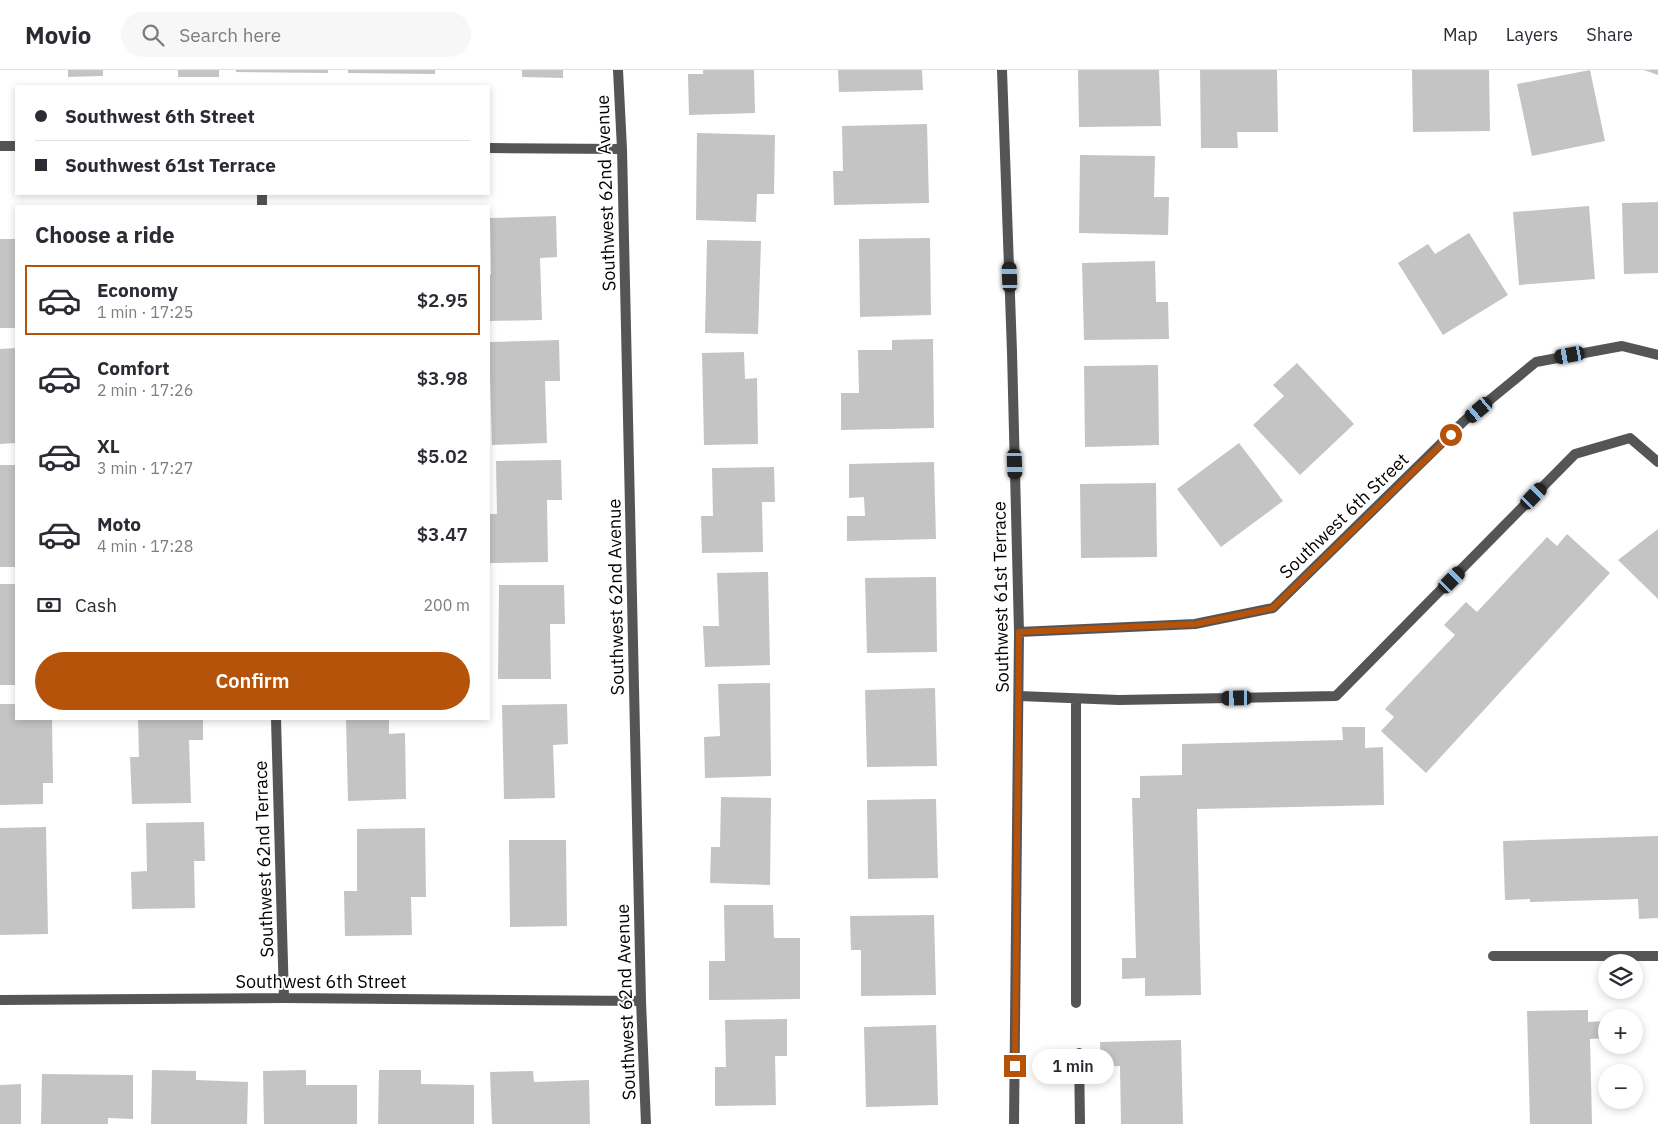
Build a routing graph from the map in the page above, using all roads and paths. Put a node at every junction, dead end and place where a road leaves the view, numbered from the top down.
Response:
1 (618, 70) edge
2 (1002, 70) edge
3 (0, 146) edge
4 (15, 146) edge
5 (490, 148) edge
6 (622, 149) junction
7 (1658, 355) edge
8 (1658, 462) edge
9 (1019, 632) junction
10 (1019, 696) junction
11 (1076, 698) junction
12 (276, 720) edge
13 (1493, 956) dead end
14 (1658, 956) edge
15 (284, 998) junction
16 (0, 1000) edge
17 (641, 1001) junction
18 (1076, 1003) dead end
19 (1079, 1054) dead end
20 (646, 1124) edge
21 (1014, 1124) edge
22 (1080, 1124) edge

1 - 6 street, Southwest 62nd Avenue
2 - 9 street, Southwest 61st Terrace
3 - 4 street
5 - 6 street
6 - 17 street, Southwest 62nd Avenue
7 - 9 street, Southwest 6th Street
8 - 11 street
9 - 10 street, Southwest 61st Terrace
10 - 11 street
10 - 21 street, Southwest 61st Terrace
11 - 18 street
12 - 15 street, Southwest 62nd Terrace
13 - 14 street
15 - 16 street, Southwest 6th Street
15 - 17 street, Southwest 6th Street
17 - 20 street, Southwest 62nd Avenue
19 - 22 street

